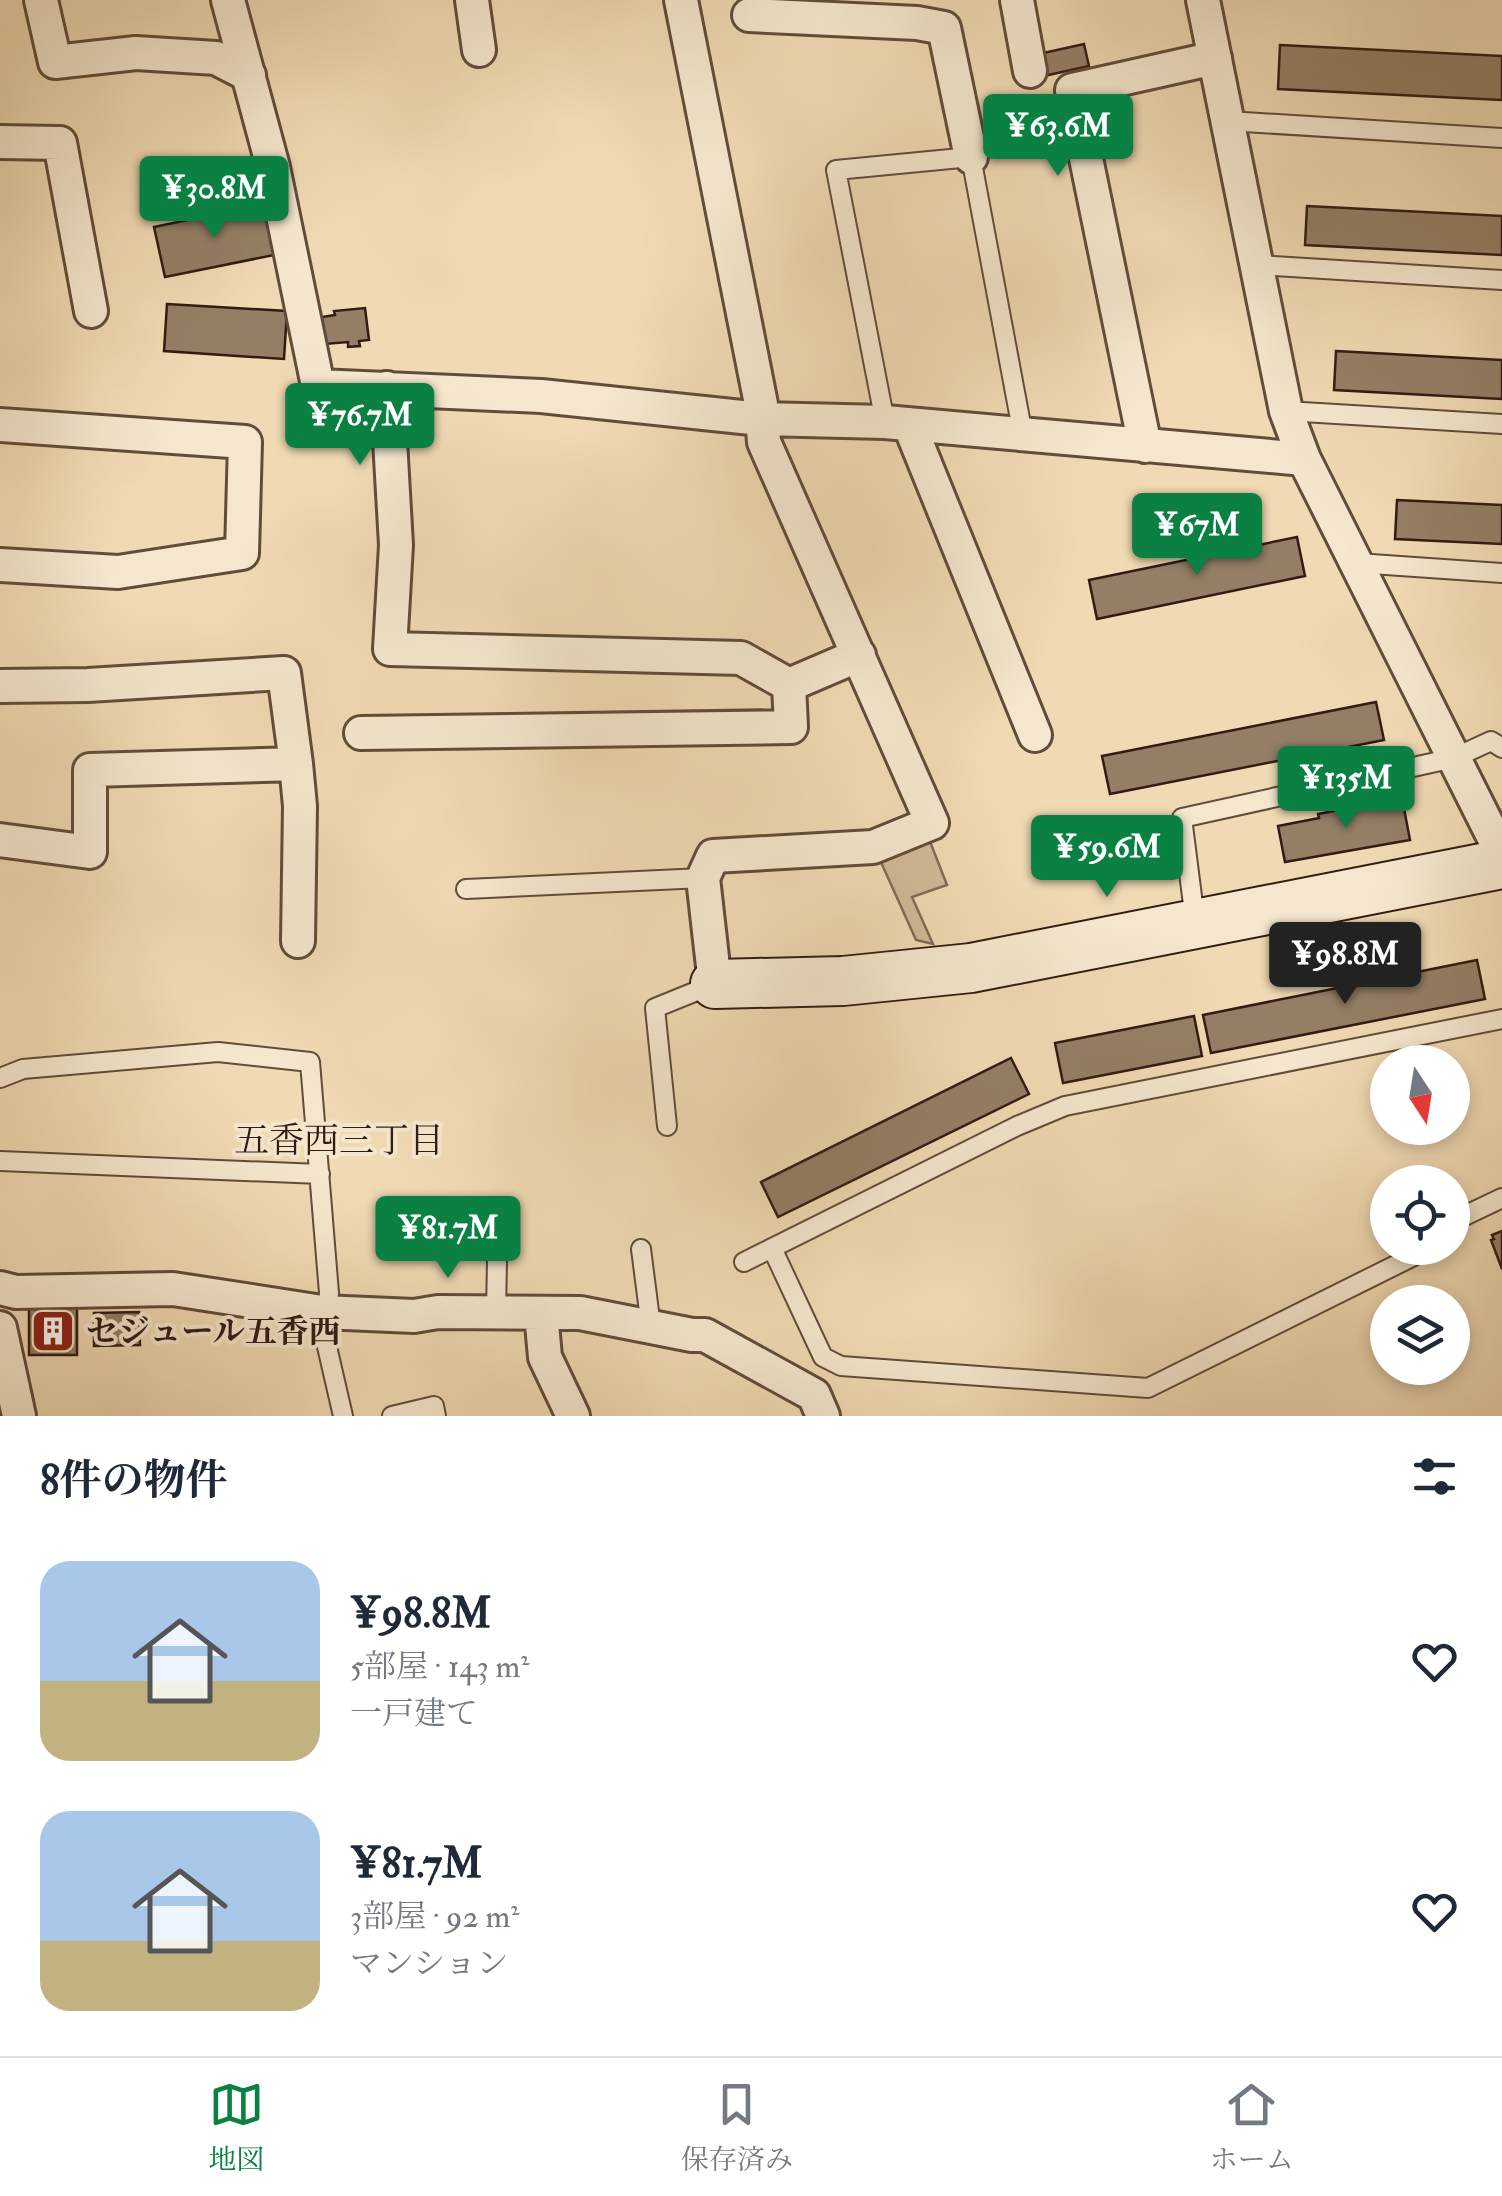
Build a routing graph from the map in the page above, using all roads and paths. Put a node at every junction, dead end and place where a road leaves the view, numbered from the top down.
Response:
1 (41, 0) edge
2 (228, 0) edge
3 (472, 0) edge
4 (682, 0) edge
5 (1017, 0) edge
6 (1203, 0) edge
7 (749, 15) dead end
8 (479, 50) dead end
9 (1215, 58) junction
10 (1030, 71) dead end
11 (249, 75) junction
12 (1228, 121) junction
13 (1502, 138) edge
14 (0, 142) edge
15 (971, 157) junction
16 (1256, 266) junction
17 (1502, 280) edge
18 (91, 311) dead end
19 (388, 388) junction
20 (1286, 411) junction
21 (761, 419) junction
22 (897, 423) junction
23 (1502, 424) edge
24 (0, 425) edge
25 (1023, 436) junction
26 (1145, 446) junction
27 (1304, 459) junction
28 (1357, 563) junction
29 (0, 565) edge
30 (1502, 573) edge
31 (859, 655) junction
32 (789, 685) junction
33 (0, 686) edge
34 (361, 733) dead end
35 (1036, 735) dead end
36 (1502, 748) edge
37 (1454, 758) junction
38 (296, 764) junction
39 (0, 840) edge
40 (1502, 854) edge
41 (1502, 864) edge
42 (704, 878) junction
43 (466, 889) dead end
44 (1195, 922) junction
45 (298, 941) dead end
46 (715, 984) junction
47 (1502, 1019) edge
48 (0, 1078) edge
49 (668, 1126) dead end
50 (0, 1162) edge
51 (320, 1174) junction
52 (1502, 1198) edge
53 (498, 1210) dead end
54 (1470, 1213) edge
55 (772, 1248) junction
56 (641, 1249) dead end
57 (744, 1262) dead end
58 (1396, 1265) edge
59 (0, 1288) edge
60 (328, 1312) junction
61 (496, 1312) junction
62 (541, 1312) junction
63 (651, 1327) junction
64 (0, 1328) edge
65 (15, 1415) edge
66 (343, 1416) edge
67 (392, 1416) edge
68 (436, 1416) edge
69 (573, 1416) edge
70 (823, 1416) edge

1 - 11 street
2 - 11 street
3 - 8 street
4 - 21 street
5 - 10 street
6 - 9 street
7 - 15 street
9 - 12 street
9 - 26 street
11 - 19 street
12 - 13 lane
12 - 16 street
14 - 18 street
15 - 22 lane
15 - 25 lane
16 - 17 lane
16 - 20 street
19 - 21 street
19 - 32 street
20 - 23 lane
20 - 27 street
21 - 22 street
21 - 31 street
22 - 25 street
22 - 35 street
24 - 29 street
25 - 26 street
26 - 27 street
27 - 28 street
28 - 30 lane
28 - 37 street
31 - 32 street
31 - 42 street
32 - 34 street
33 - 38 street
36 - 37 lane
37 - 40 street
37 - 44 lane
38 - 39 street
38 - 45 street
41 - 44 street
42 - 43 lane
42 - 46 street
44 - 46 street
46 - 49 lane
47 - 55 lane
48 - 51 lane
50 - 51 lane
51 - 60 lane
52 - 54 lane
53 - 61 lane
55 - 57 lane
55 - 58 lane
56 - 63 lane
59 - 60 street
60 - 61 street
60 - 66 lane
61 - 62 street
62 - 63 street
62 - 69 street
63 - 70 street
64 - 65 street
67 - 68 lane

